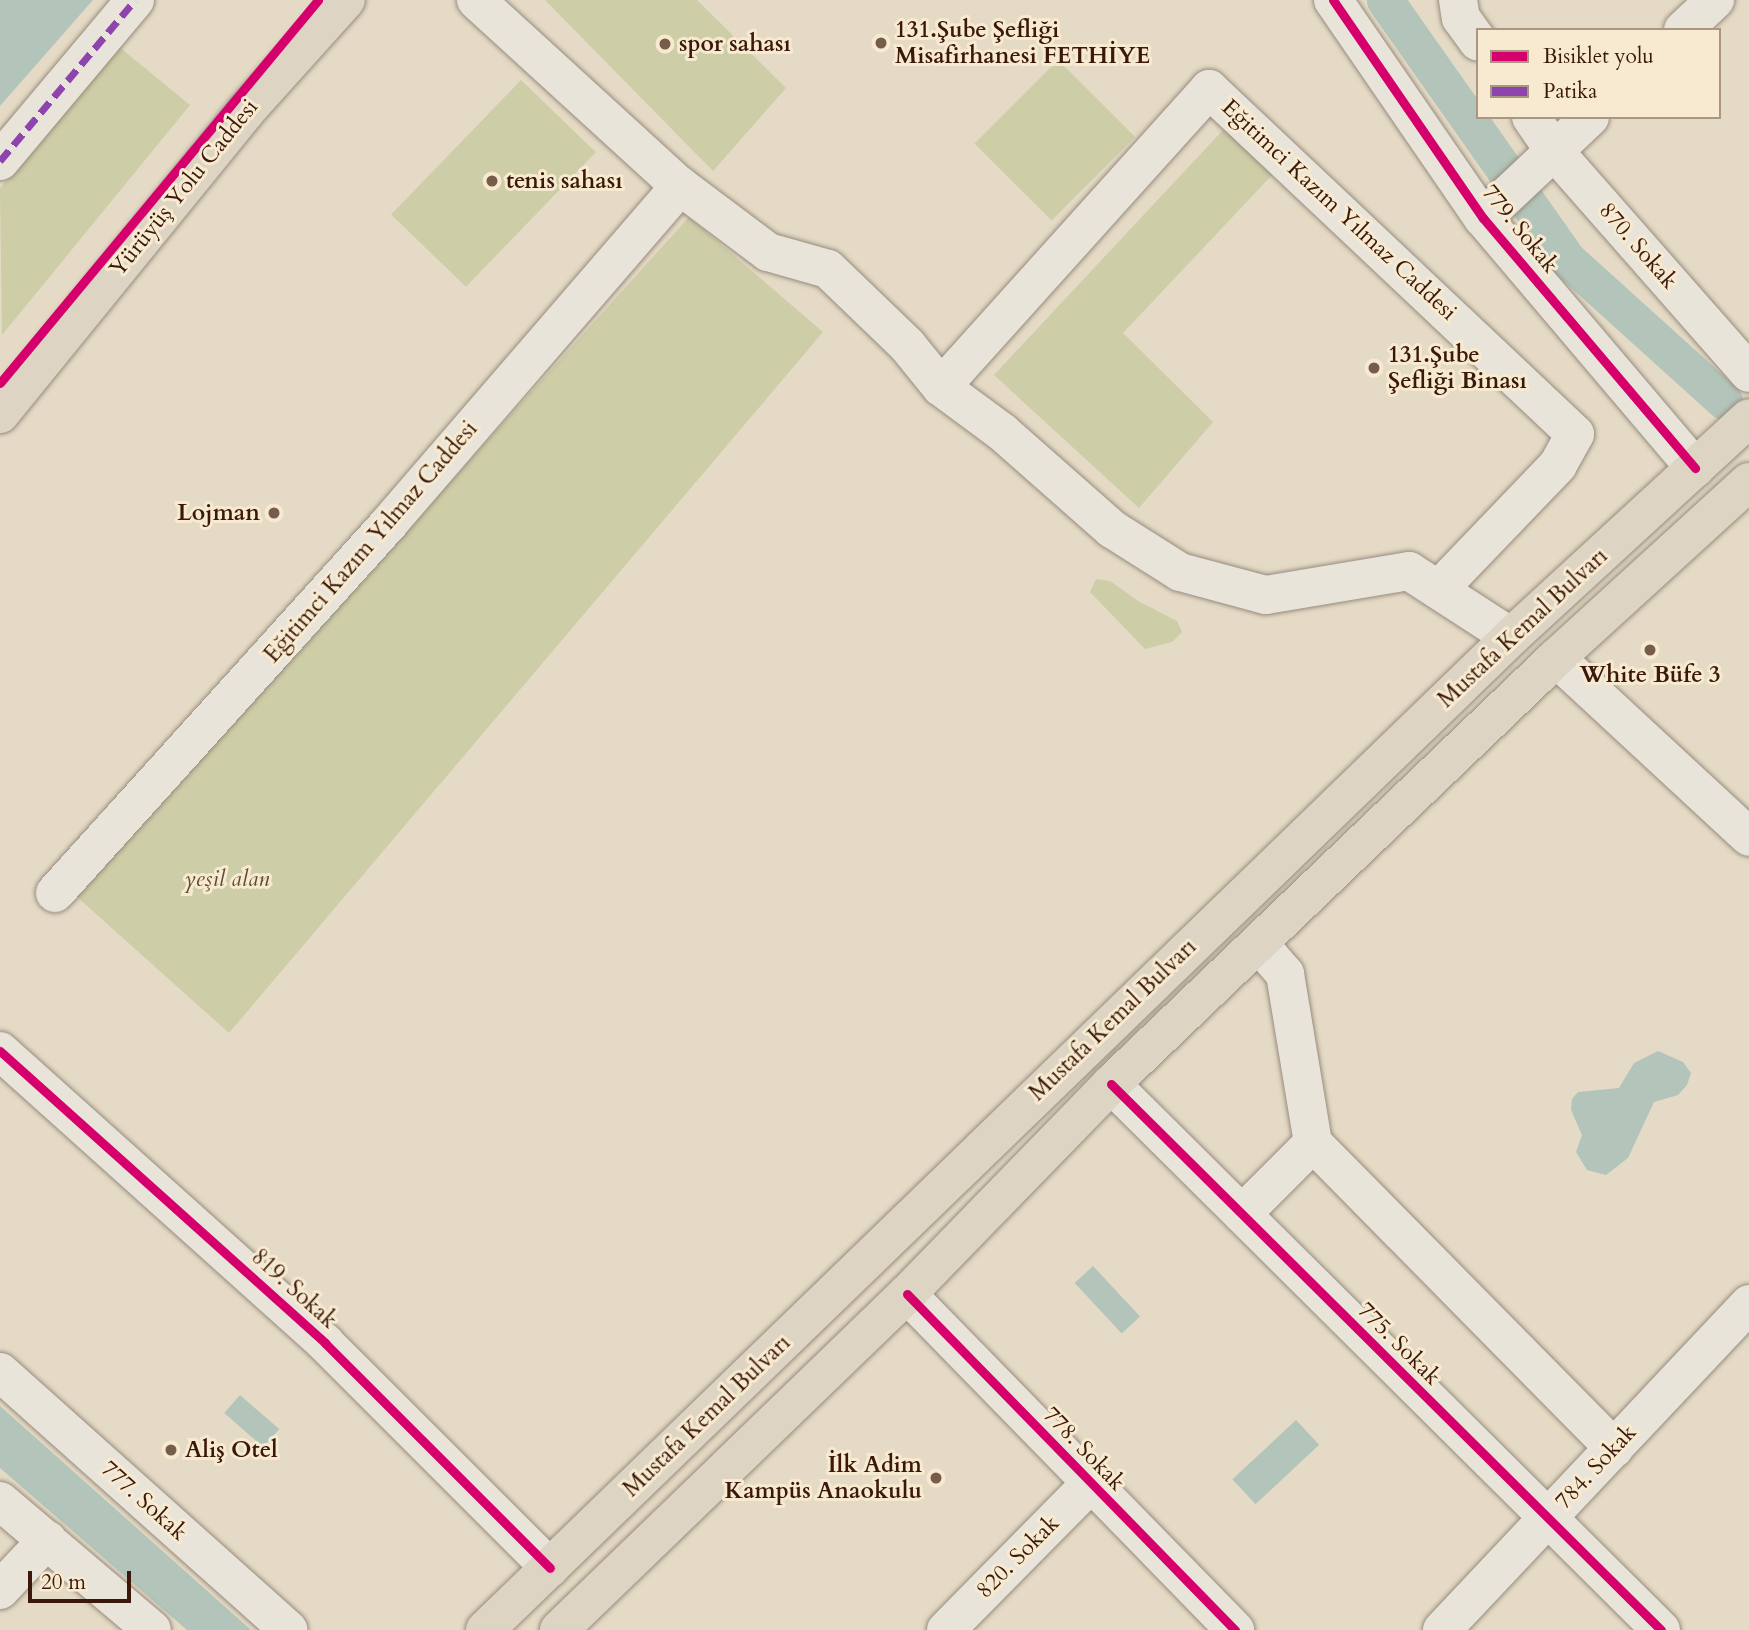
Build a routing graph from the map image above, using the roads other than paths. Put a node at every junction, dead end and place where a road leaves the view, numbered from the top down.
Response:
1 (135, 0) edge
2 (346, 0) edge
3 (476, 0) edge
4 (1333, 0) edge
5 (1458, 0) edge
6 (1714, 0) edge
7 (1685, 28) edge
8 (1476, 38) edge
9 (1532, 119) edge
10 (1588, 119) edge
11 (1555, 152) junction
12 (0, 161) edge
13 (680, 186) junction
14 (1483, 218) junction
15 (1749, 373) edge
16 (941, 387) junction
17 (0, 414) edge
18 (1749, 418) edge
19 (1695, 468) junction
20 (1745, 493) edge
21 (1438, 590) junction
22 (1511, 638) junction
23 (1556, 658) junction
24 (1749, 837) edge
25 (55, 893) dead end
26 (1259, 943) junction
27 (0, 1051) edge
28 (1111, 1084) junction
29 (1313, 1143) junction
30 (1242, 1214) junction
31 (907, 1294) junction
32 (1749, 1304) edge
33 (0, 1372) edge
34 (1614, 1448) junction
35 (1090, 1484) junction
36 (0, 1502) edge
37 (1548, 1518) junction
38 (47, 1540) junction
39 (550, 1568) junction
40 (0, 1590) edge
41 (152, 1630) edge
42 (289, 1630) edge
43 (485, 1630) edge
44 (559, 1630) edge
45 (946, 1630) edge
46 (1236, 1630) edge
47 (1442, 1630) edge
48 (1661, 1630) edge

1 - 12 street
2 - 17 main road, Yürüyüş Yolu Caddesi
3 - 13 street
4 - 14 street, 779. Sokak
5 - 8 street
6 - 7 street
9 - 11 street, 870. Sokak
10 - 11 street
11 - 14 street
11 - 15 street, 870. Sokak
13 - 16 street
13 - 25 street, Eğitimci Kazım Yılmaz Caddesi
14 - 19 street, 779. Sokak
16 - 21 street
16 - 21 street, Eğitimci Kazım Yılmaz Caddesi
18 - 19 main road, Mustafa Kemal Bulvarı
19 - 22 main road, Mustafa Kemal Bulvarı
20 - 23 main road, Mustafa Kemal Bulvarı
21 - 22 street
22 - 39 main road, Mustafa Kemal Bulvarı
23 - 24 street
23 - 26 main road, Mustafa Kemal Bulvarı
26 - 28 main road, Mustafa Kemal Bulvarı
26 - 29 street
27 - 39 street, 819. Sokak
28 - 30 street, 775. Sokak
28 - 31 main road, Mustafa Kemal Bulvarı
29 - 30 street
29 - 34 street
30 - 37 street, 775. Sokak
31 - 35 street, 778. Sokak
31 - 44 main road, Mustafa Kemal Bulvarı
32 - 34 street, 784. Sokak
33 - 42 street, 777. Sokak
34 - 37 street, 784. Sokak
35 - 45 street, 820. Sokak
35 - 46 street, 778. Sokak
36 - 38 street
37 - 47 street, 784. Sokak
37 - 48 street, 775. Sokak
38 - 40 street
38 - 41 street
39 - 43 main road, Mustafa Kemal Bulvarı

